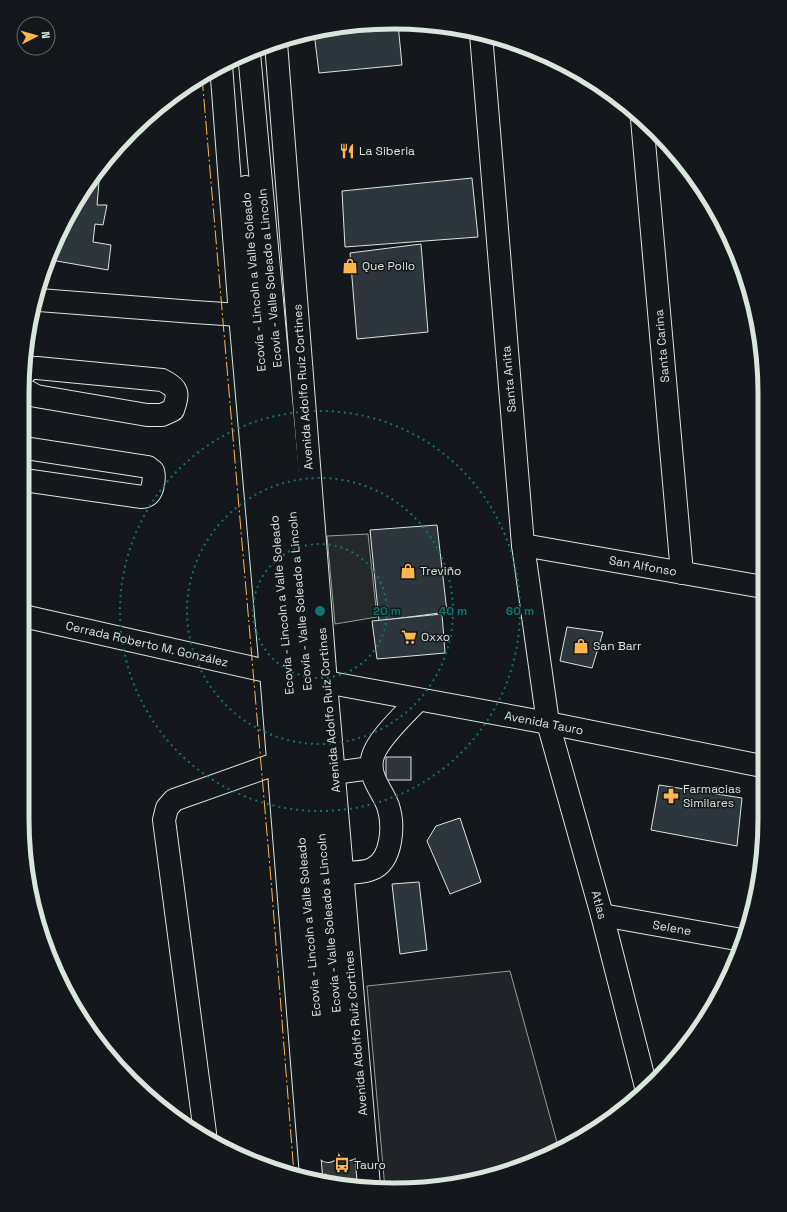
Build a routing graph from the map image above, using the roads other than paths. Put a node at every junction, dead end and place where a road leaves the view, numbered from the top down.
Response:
1 (481, 40) edge
2 (276, 48) edge
3 (249, 59) edge
4 (236, 65) edge
5 (222, 72) edge
6 (643, 128) edge
7 (41, 300) edge
8 (240, 315) junction
9 (30, 368) edge
10 (29, 392) edge
11 (29, 449) edge
12 (29, 481) edge
13 (523, 545) junction
14 (682, 573) junction
15 (758, 586) edge
16 (29, 617) edge
17 (298, 677) junction
18 (418, 700) junction
19 (548, 723) junction
20 (278, 763) junction
21 (758, 765) edge
22 (372, 768) junction
23 (334, 773) junction
24 (342, 874) junction
25 (602, 915) junction
26 (738, 939) edge
27 (645, 1082) edge
28 (204, 1130) edge
29 (349, 1149) tunnel mouth
30 (328, 1151) tunnel mouth
31 (311, 1174) edge
32 (369, 1182) edge

1 - 13 street, Santa Anita
2 - 17 street, Avenida Adolfo Ruíz Cortines
3 - 17 street, Ecovía - Valle Soleado a Lincoln
4 - 17 street, Ecovía - Lincoln a Valle Soleado
5 - 8 street, Avenida Adolfo Ruíz Cortines
6 - 14 street, Santa Carina
7 - 8 street
8 - 17 street, Avenida Adolfo Ruíz Cortines
9 - 10 street
11 - 12 street
13 - 14 street, San Alfonso
13 - 19 street, Santa Anita
14 - 15 street, San Alfonso
16 - 17 street, Cerrada Roberto M. González
17 - 18 street, Avenida Tauro
17 - 20 street, Avenida Adolfo Ruíz Cortines
17 - 23 street, Avenida Adolfo Ruíz Cortines
17 - 29 street, Ecovía - Valle Soleado a Lincoln
17 - 30 street, Ecovía - Lincoln a Valle Soleado
18 - 19 street, Avenida Tauro
18 - 22 street
19 - 21 street, Avenida Tauro
19 - 25 street, Atlas
20 - 28 street
20 - 31 street, Avenida Adolfo Ruíz Cortines
22 - 23 street
22 - 24 street
23 - 24 street, Avenida Adolfo Ruíz Cortines
24 - 32 street, Avenida Adolfo Ruíz Cortines
25 - 26 street, Selene
25 - 27 street, Atlas

